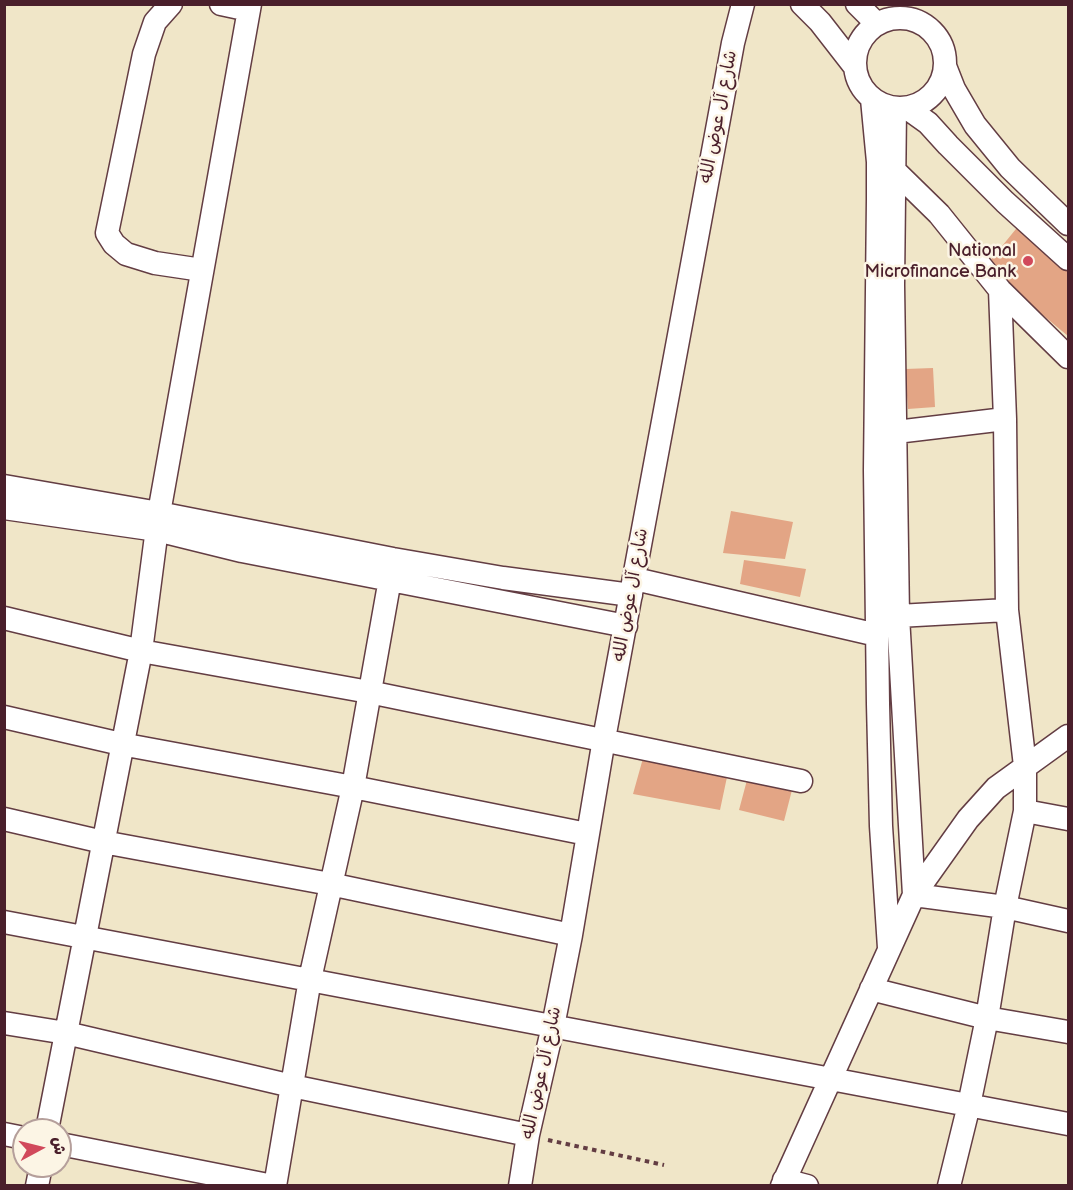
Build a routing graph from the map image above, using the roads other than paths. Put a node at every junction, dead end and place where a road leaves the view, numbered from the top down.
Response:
1 (171, 4) edge
2 (221, 4) edge
3 (743, 4) edge
4 (802, 4) edge
5 (857, 4) edge
6 (249, 7) edge
7 (888, 15) edge
8 (924, 15) edge
9 (945, 66) junction
10 (855, 67) junction
11 (872, 99) junction
12 (901, 108) junction
13 (886, 165) junction
14 (1068, 224) edge
15 (1068, 259) edge
16 (202, 270) junction
17 (1000, 290) junction
18 (1068, 357) edge
19 (1005, 419) junction
20 (896, 432) junction
21 (4, 486) edge
22 (4, 508) edge
23 (158, 521) junction
24 (390, 579) junction
25 (633, 587) junction
26 (1007, 610) junction
27 (898, 616) junction
28 (4, 618) edge
29 (626, 626) junction
30 (877, 634) junction
31 (141, 651) junction
32 (369, 692) junction
33 (4, 717) edge
34 (1068, 736) edge
35 (604, 739) junction
36 (122, 744) junction
37 (1025, 766) junction
38 (801, 781) dead end
39 (352, 787) junction
40 (1025, 811) junction
41 (4, 819) edge
42 (1068, 819) edge
43 (588, 834) junction
44 (103, 842) junction
45 (330, 884) junction
46 (914, 894) junction
47 (1005, 907) junction
48 (1068, 921) edge
49 (4, 922) edge
50 (571, 935) junction
51 (84, 938) junction
52 (889, 948) junction
53 (310, 979) junction
54 (871, 989) junction
55 (987, 1018) junction
56 (4, 1023) edge
57 (553, 1026) junction
58 (1068, 1032) edge
59 (66, 1033) junction
60 (829, 1078) junction
61 (292, 1086) junction
62 (969, 1105) junction
63 (49, 1118) edge
64 (1068, 1124) edge
65 (528, 1135) junction
66 (72, 1146) edge
67 (783, 1183) edge
68 (274, 1185) edge
69 (520, 1185) edge
70 (807, 1185) edge
71 (949, 1185) edge

1 - 16 street
2 - 6 street
3 - 25 street, شارع آل عوض الله
4 - 10 street
5 - 7 street
6 - 16 street
7 - 8 street
7 - 10 street
8 - 9 street
9 - 12 street
9 - 14 street
10 - 11 street
11 - 12 street
11 - 13 street
12 - 13 street
12 - 15 street
13 - 17 street
13 - 20 street
13 - 30 street
16 - 23 street
17 - 18 street
17 - 19 street
19 - 20 street
19 - 26 street
20 - 27 street
21 - 23 street
22 - 23 street
23 - 24 street
23 - 25 street
23 - 31 street
24 - 29 street
24 - 32 street
25 - 29 street, شارع آل عوض الله
25 - 30 street
26 - 27 street
26 - 37 street
27 - 46 street
28 - 31 street
29 - 35 street, شارع آل عوض الله
30 - 52 street
31 - 32 street
31 - 36 street
32 - 35 street
32 - 39 street
33 - 36 street
34 - 37 street
35 - 38 street
35 - 43 street, شارع آل عوض الله
36 - 39 street
36 - 44 street
37 - 40 street
37 - 46 street
39 - 43 street
39 - 45 street
40 - 42 street
40 - 47 street
41 - 44 street
43 - 50 street, شارع آل عوض الله
44 - 45 street
44 - 51 street
45 - 50 street
45 - 53 street
46 - 47 street
46 - 52 street
47 - 48 street
47 - 55 street
49 - 51 street
50 - 57 street, شارع آل عوض الله
51 - 53 street
51 - 59 street
52 - 54 street
53 - 57 street
53 - 61 street
54 - 55 street
54 - 60 street
55 - 58 street
55 - 62 street
56 - 59 street
57 - 60 street
57 - 65 street, شارع آل عوض الله
59 - 61 street
59 - 63 street
60 - 62 street
60 - 67 street
61 - 65 street
61 - 68 street
62 - 64 street
62 - 71 street
65 - 69 street, شارع آل عوض الله
66 - 68 street
67 - 70 street

